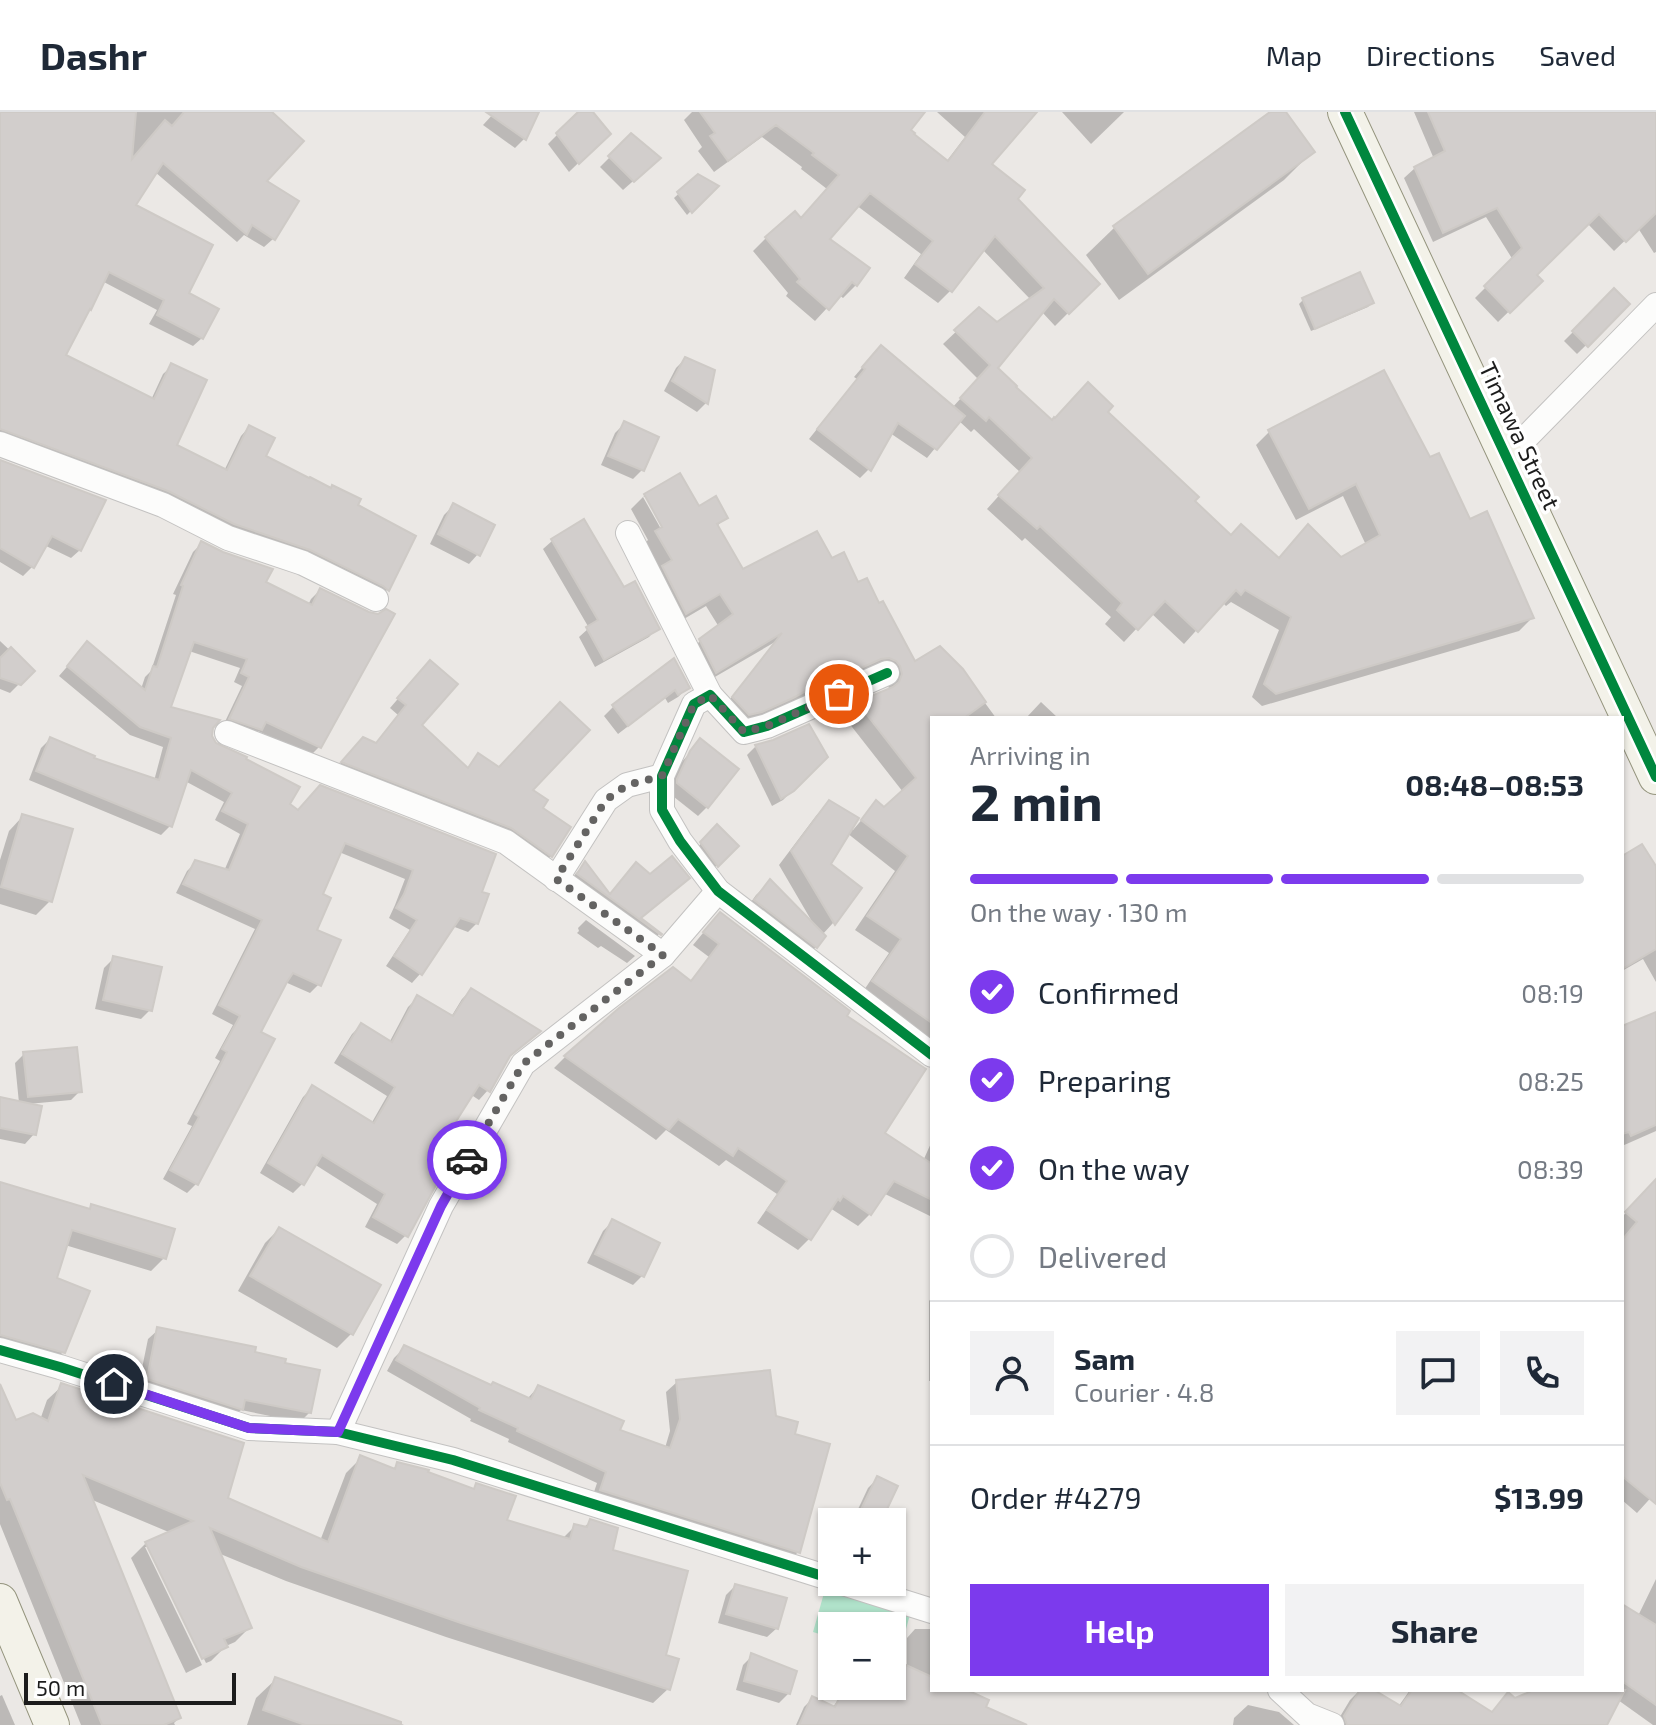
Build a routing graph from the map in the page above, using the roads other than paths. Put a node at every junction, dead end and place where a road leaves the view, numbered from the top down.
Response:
1 (1345, 112) edge
2 (1656, 305) edge
3 (0, 444) edge
4 (1507, 457) junction
5 (628, 533) dead end
6 (376, 599) dead end
7 (887, 673) dead end
8 (710, 695) junction
9 (227, 733) dead end
10 (662, 776) junction
11 (1656, 777) edge
12 (556, 879) junction
13 (718, 891) junction
14 (663, 955) junction
15 (930, 1053) edge
16 (0, 1350) edge
17 (338, 1432) junction
18 (818, 1575) edge
19 (884, 1596) edge
20 (0, 1601) edge
21 (930, 1610) edge
22 (1282, 1692) edge
23 (52, 1725) edge
24 (1332, 1725) edge

1 - 4 street, Timawa Street
2 - 4 street
3 - 6 street
4 - 11 street, Timawa Street
5 - 8 street
7 - 8 street
8 - 10 street
9 - 12 street
10 - 12 street
10 - 13 street
12 - 14 street
13 - 14 street
13 - 15 street
14 - 17 street
16 - 17 street
17 - 18 street
19 - 21 street
20 - 23 street
22 - 24 street

